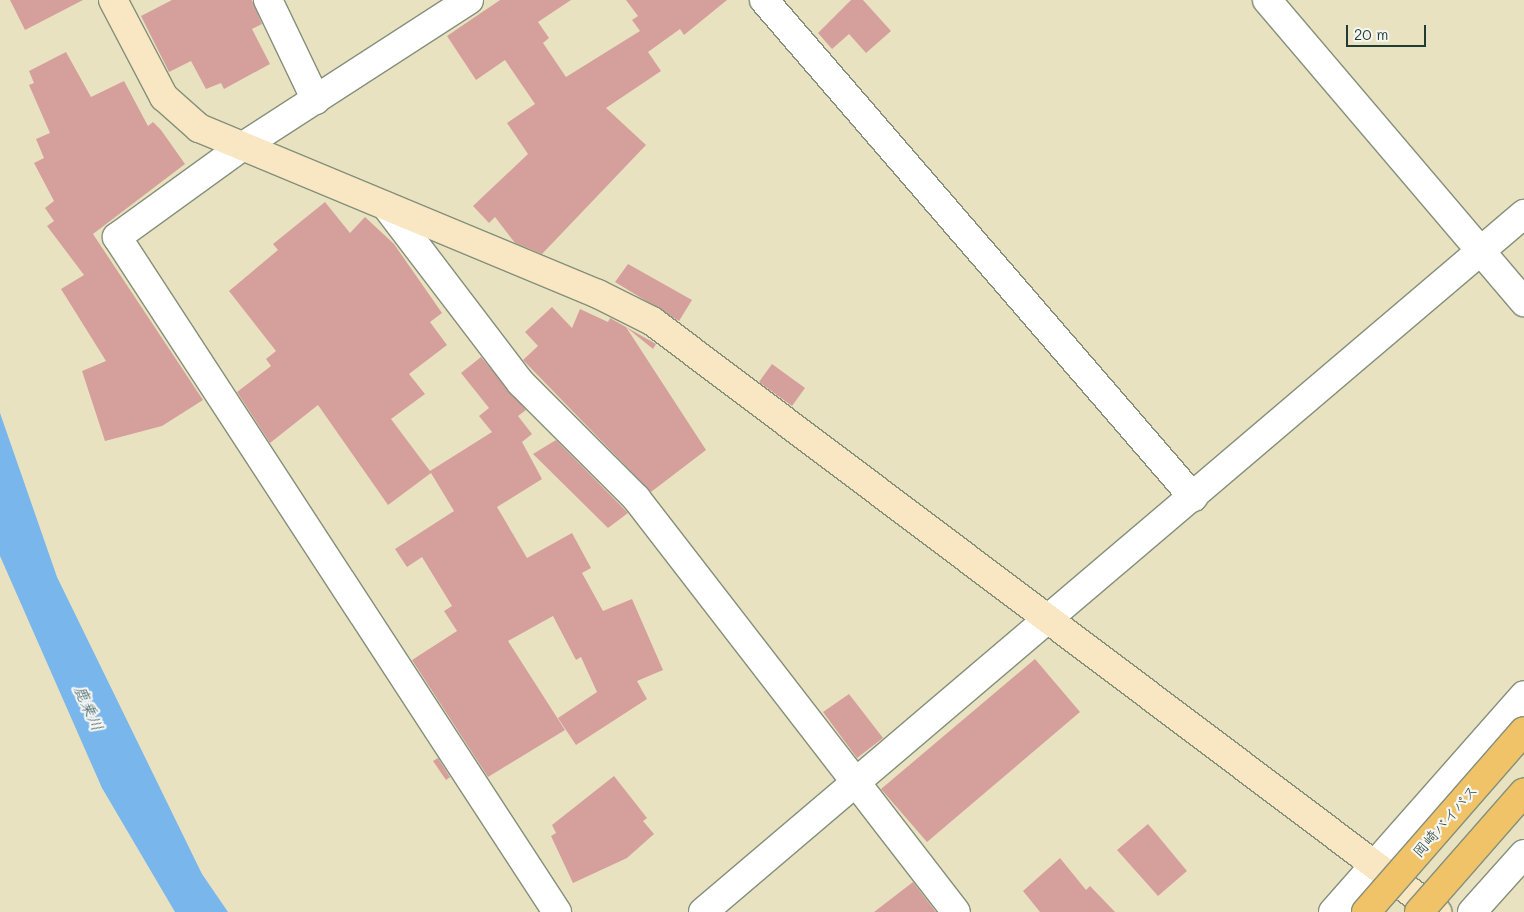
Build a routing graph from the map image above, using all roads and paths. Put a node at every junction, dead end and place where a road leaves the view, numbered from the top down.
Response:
1 (113, 0) edge
2 (268, 0) edge
3 (469, 0) edge
4 (764, 0) edge
5 (1266, 0) edge
6 (316, 100) junction
7 (240, 148) junction
8 (386, 206) junction
9 (1524, 214) edge
10 (1481, 250) junction
11 (1524, 302) edge
12 (1193, 497) junction
13 (1050, 619) junction
14 (1524, 695) edge
15 (1524, 731) edge
16 (857, 786) junction
17 (1524, 792) edge
18 (1524, 854) edge
19 (1374, 863) junction
20 (557, 912) edge
21 (704, 912) edge
22 (956, 912) edge
23 (1333, 912) edge
24 (1366, 912) edge
25 (1419, 912) edge
26 (1437, 912) edge
27 (1472, 912) edge

1 - 7 street
2 - 6 street
3 - 6 street
4 - 12 street
5 - 10 street
6 - 7 street
7 - 8 street
7 - 20 street
8 - 13 street
8 - 16 street
9 - 10 street
10 - 11 street
10 - 12 street
12 - 13 street
13 - 16 street
13 - 19 street
14 - 19 street
15 - 24 highway, 岡崎バイパス, bridge
16 - 21 street
16 - 22 street
17 - 25 highway, bridge
18 - 27 street
19 - 23 street
19 - 26 street

